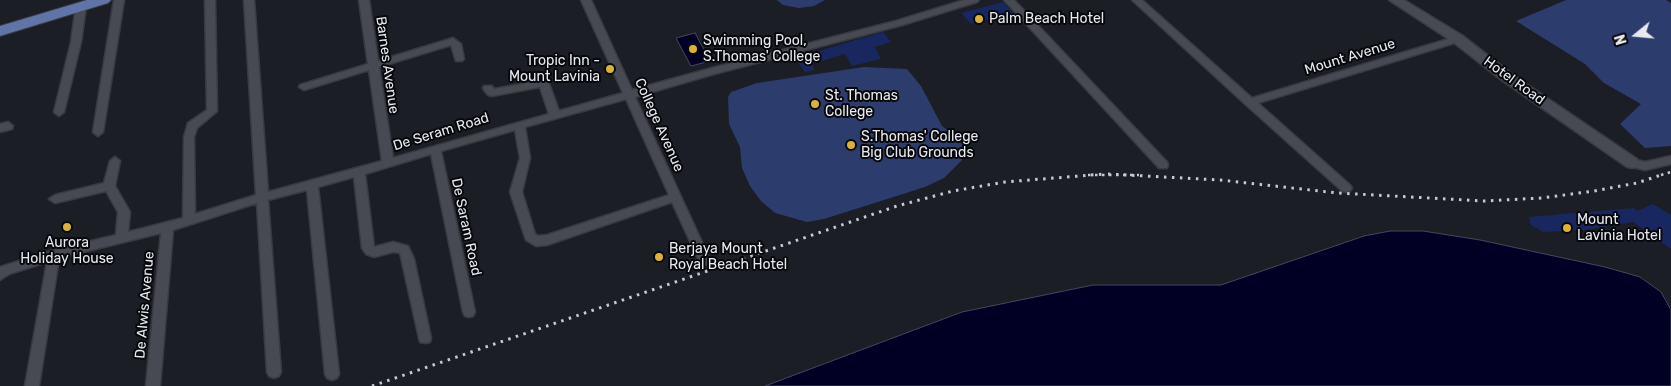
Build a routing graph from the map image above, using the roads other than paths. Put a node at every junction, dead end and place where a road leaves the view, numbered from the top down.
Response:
1 (103, 0) edge
2 (119, 0) edge
3 (210, 0) edge
4 (250, 0) edge
5 (364, 0) edge
6 (586, 0) edge
7 (974, 0) edge
8 (1009, 0) edge
9 (1137, 0) edge
10 (1402, 1) edge
11 (82, 3) edge
12 (0, 26) edge
13 (0, 31) edge
14 (1458, 39) junction
15 (459, 59) dead end
16 (372, 66) junction
17 (304, 87) dead end
18 (488, 88) dead end
19 (629, 95) junction
20 (1249, 102) junction
21 (59, 112) dead end
22 (555, 116) junction
23 (519, 125) junction
24 (98, 132) dead end
25 (434, 149) junction
26 (1671, 160) edge
27 (115, 161) dead end
28 (1632, 163) joint
29 (388, 164) junction
30 (1163, 165) dead end
31 (359, 172) junction
32 (109, 186) junction
33 (312, 186) junction
34 (1346, 188) dead end
35 (676, 197) junction
36 (261, 198) junction
37 (55, 199) dead end
38 (189, 220) junction
39 (168, 227) junction
40 (122, 239) junction
41 (54, 255) junction
42 (704, 262) dead end
43 (0, 275) edge
44 (469, 312) dead end
45 (425, 338) dead end
46 (274, 372) dead end
47 (332, 374) dead end
48 (32, 386) edge
49 (153, 386) edge

1 - 11 highway
2 - 24 street
3 - 38 street
4 - 36 street
5 - 16 street, Barnes Avenue
6 - 19 street, College Avenue
7 - 19 street, De Seram Road
8 - 30 street
9 - 20 street
10 - 14 street, Hotel Road
11 - 12 highway
11 - 13 highway
11 - 21 street
14 - 20 street, Mount Avenue
14 - 28 street, Hotel Road
15 - 16 street
16 - 17 street
16 - 29 street, Barnes Avenue
18 - 22 street
19 - 22 street, De Seram Road
19 - 35 street, College Avenue
20 - 34 street
22 - 23 street, De Seram Road
23 - 25 street, De Seram Road
23 - 35 street
25 - 29 street, De Seram Road
25 - 44 street, De Saram Road
26 - 28 street
27 - 32 street
29 - 31 street, De Seram Road
31 - 33 street, De Seram Road
31 - 45 street
32 - 37 street
32 - 40 street
33 - 36 street, De Seram Road
33 - 47 street
35 - 42 street, College Avenue
36 - 38 street, De Seram Road
36 - 46 street
38 - 39 street, De Seram Road
39 - 40 street, De Seram Road
39 - 49 street, De Alwis Avenue
40 - 41 street, De Seram Road
41 - 43 street, De Seram Road
41 - 48 street

